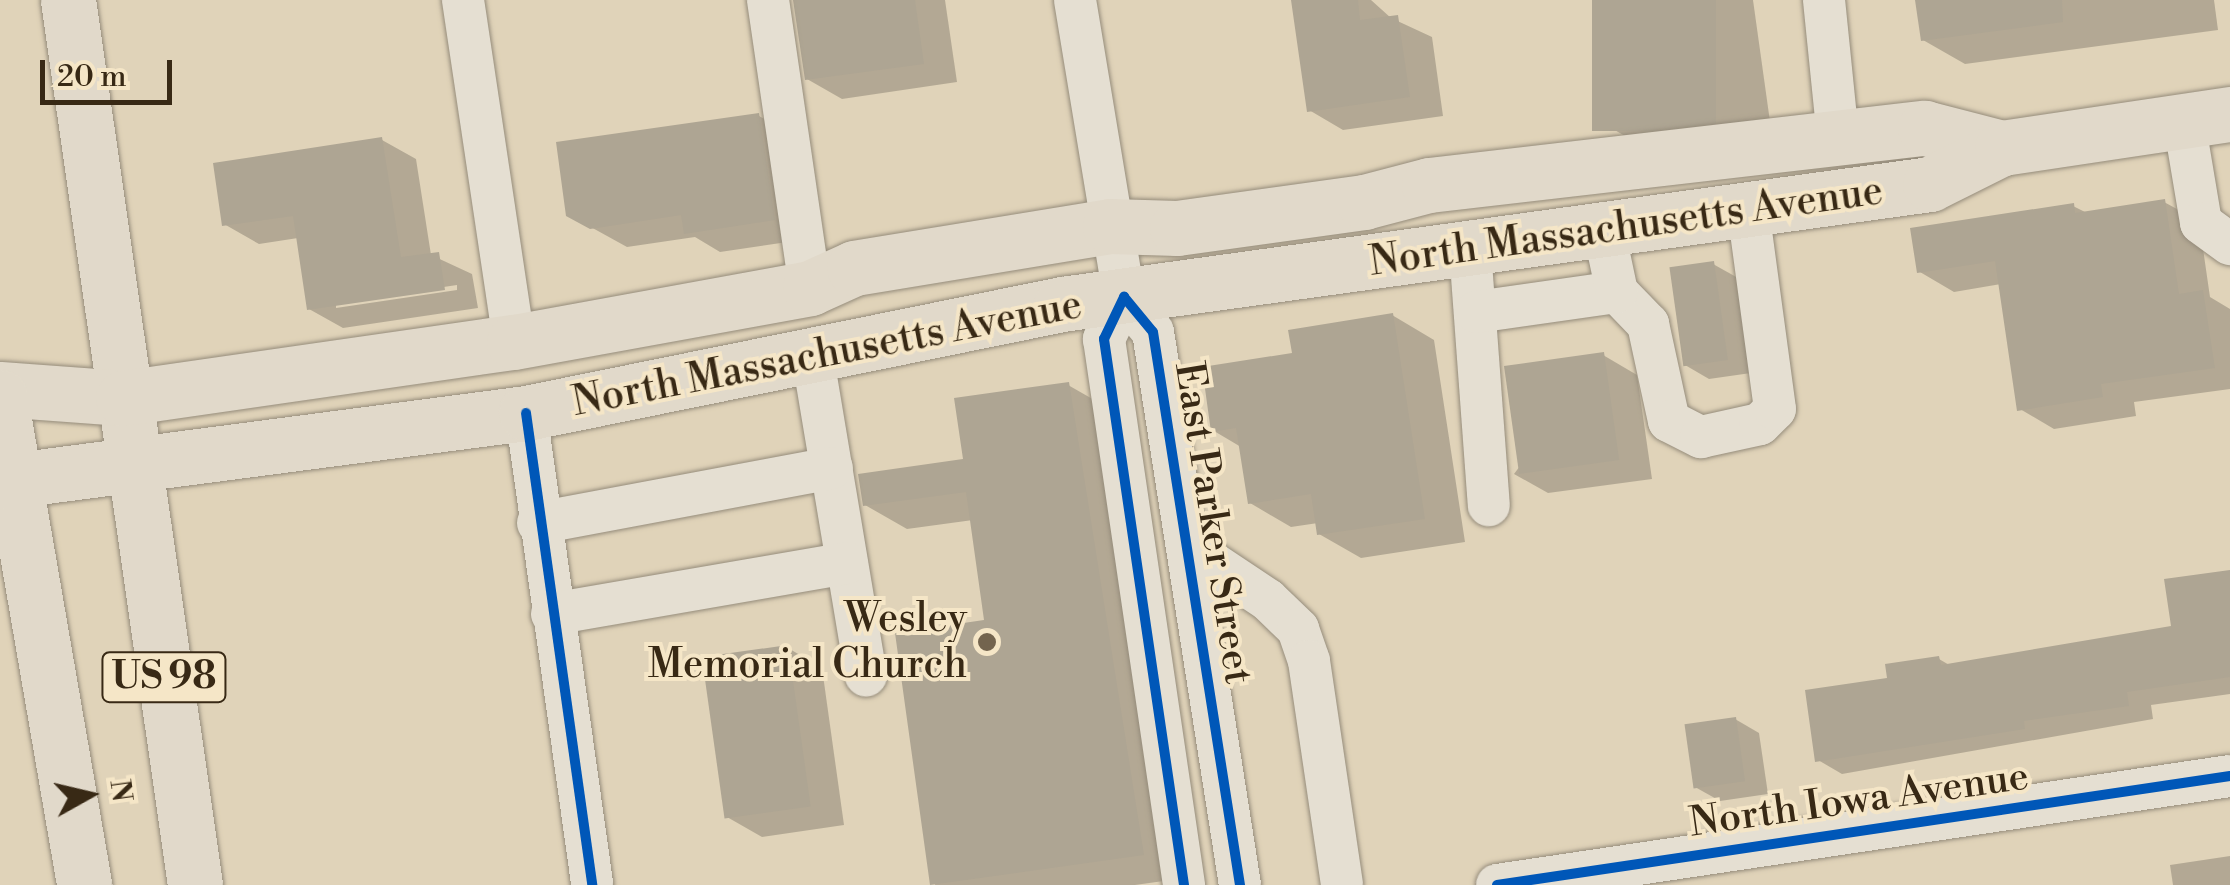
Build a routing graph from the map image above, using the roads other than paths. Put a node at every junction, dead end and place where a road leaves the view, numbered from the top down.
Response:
1 (68, 0) edge
2 (463, 0) edge
3 (768, 0) edge
4 (1076, 0) edge
5 (1824, 0) edge
6 (2207, 117) edge
7 (1838, 138) junction
8 (2002, 148) junction
9 (1748, 210) junction
10 (1110, 226) junction
11 (1604, 230) junction
12 (2230, 244) edge
13 (1470, 250) junction
14 (810, 288) junction
15 (1617, 292) junction
16 (1124, 298) junction
17 (1476, 312) junction
18 (514, 342) junction
19 (813, 359) junction
20 (0, 389) edge
21 (0, 397) edge
22 (123, 398) junction
23 (526, 413) junction
24 (132, 468) junction
25 (832, 468) junction
26 (6, 482) edge
27 (1488, 505) dead end
28 (538, 523) junction
29 (1187, 546) junction
30 (847, 563) junction
31 (552, 614) junction
32 (866, 676) dead end
33 (2230, 776) edge
34 (84, 885) edge
35 (195, 885) edge
36 (592, 885) edge
37 (1184, 885) edge
38 (1240, 885) edge
39 (1342, 885) edge
40 (1497, 885) edge

1 - 22 main road, US 98
2 - 18 street
3 - 14 street
4 - 10 street, East Parker Street
5 - 7 street
6 - 8 main road, North Massachusetts Avenue
6 - 12 street
7 - 8 main road, North Massachusetts Avenue
7 - 10 main road, North Massachusetts Avenue
8 - 9 main road, North Massachusetts Avenue
9 - 11 main road, North Massachusetts Avenue
9 - 15 street
10 - 14 main road, North Massachusetts Avenue
10 - 16 street, East Parker Street
11 - 13 main road, North Massachusetts Avenue
11 - 15 street
13 - 16 main road, North Massachusetts Avenue
13 - 17 street
14 - 18 main road, North Massachusetts Avenue
15 - 17 street
16 - 19 main road, North Massachusetts Avenue
16 - 29 street, East Parker Street
16 - 37 street, East Parker Street
17 - 27 street
18 - 22 main road, North Massachusetts Avenue
19 - 23 main road, North Massachusetts Avenue
19 - 25 street
20 - 22 main road, North Massachusetts Avenue
21 - 26 main road, US 98
22 - 24 main road, US 98
23 - 24 main road, North Massachusetts Avenue
23 - 28 street
24 - 26 main road, North Massachusetts Avenue
24 - 35 main road, US 98
25 - 28 street
25 - 30 street
26 - 34 main road, US 98
28 - 31 street
29 - 38 street, East Parker Street
29 - 39 street
30 - 31 street
30 - 32 street
31 - 36 street
33 - 40 street, North Iowa Avenue

